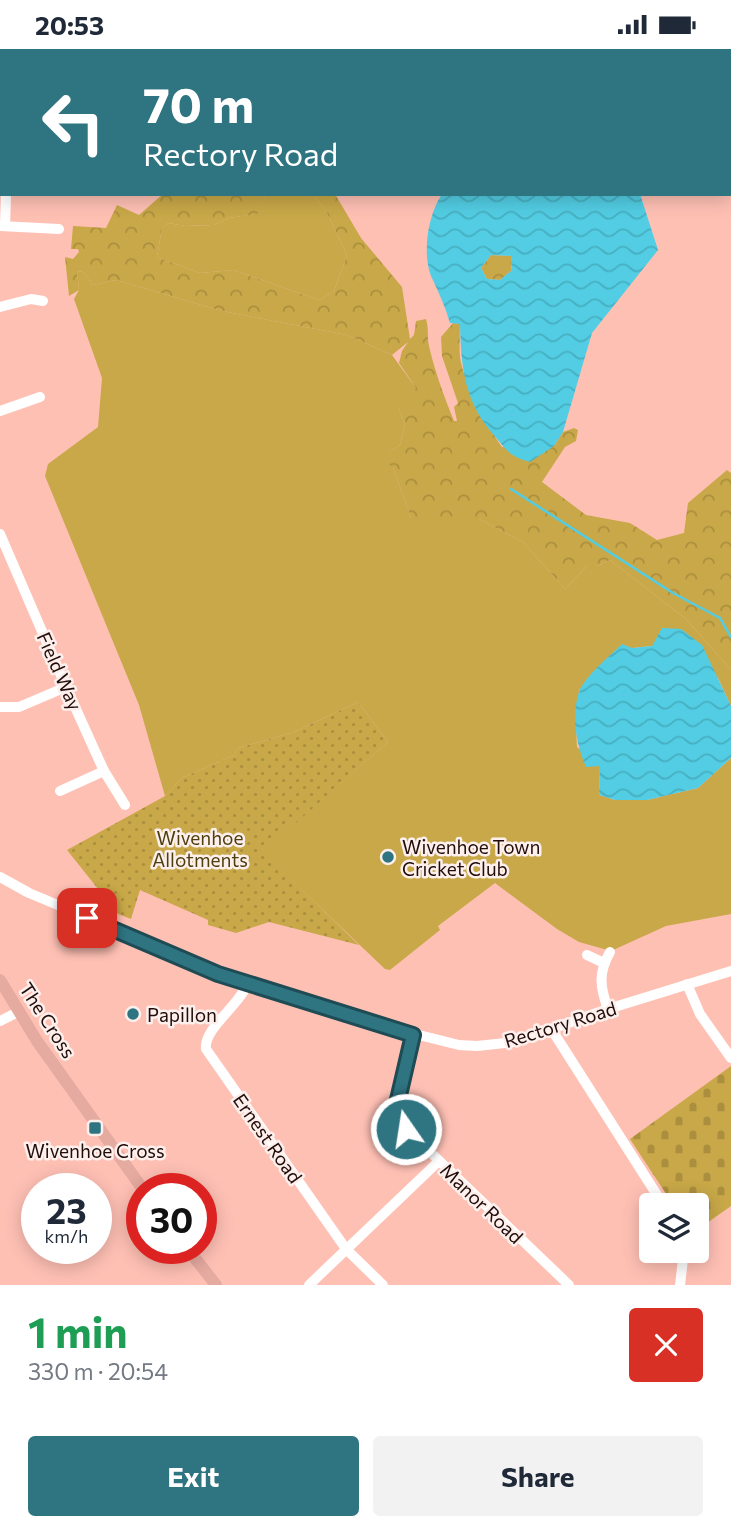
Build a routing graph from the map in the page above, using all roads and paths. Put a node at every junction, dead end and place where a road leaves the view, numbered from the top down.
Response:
1 (6, 196) edge
2 (2, 226) edge
3 (59, 229) dead end
4 (43, 301) dead end
5 (0, 307) edge
6 (40, 397) dead end
7 (0, 411) edge
8 (0, 534) edge
9 (66, 687) junction
10 (0, 707) edge
11 (104, 771) junction
12 (60, 791) dead end
13 (125, 805) dead end
14 (0, 877) edge
15 (610, 952) dead end
16 (587, 955) dead end
17 (604, 963) junction
18 (731, 971) edge
19 (0, 980) edge
20 (247, 984) junction
21 (687, 984) junction
22 (608, 1009) junction
23 (18, 1012) junction
24 (0, 1021) edge
25 (552, 1030) junction
26 (413, 1035) junction
27 (731, 1058) edge
28 (439, 1161) junction
29 (131, 1173) edge
30 (656, 1193) edge
31 (346, 1249) junction
32 (683, 1263) edge
33 (200, 1264) edge
34 (216, 1285) edge
35 (309, 1285) edge
36 (383, 1285) edge
37 (569, 1285) edge
38 (680, 1285) edge

1 - 2 street
2 - 3 street
4 - 5 street
6 - 7 street
8 - 9 street, Field Way
9 - 10 street
9 - 11 street, Field Way
11 - 12 street
11 - 13 street, Field Way
14 - 20 street, Rectory Road
15 - 17 street
16 - 17 street
17 - 22 street
18 - 21 street, Rectory Road
19 - 23 main road, The Cross
20 - 26 street, Rectory Road
20 - 31 street, Ernest Road
21 - 22 street, Rectory Road
21 - 27 street
22 - 25 street, Rectory Road
23 - 24 street
23 - 29 main road, The Cross
25 - 26 street, Rectory Road
25 - 30 street
26 - 28 street, Manor Road
28 - 31 street
28 - 37 street, Manor Road
31 - 35 street
31 - 36 street, Ernest Road
32 - 38 street
33 - 34 main road

